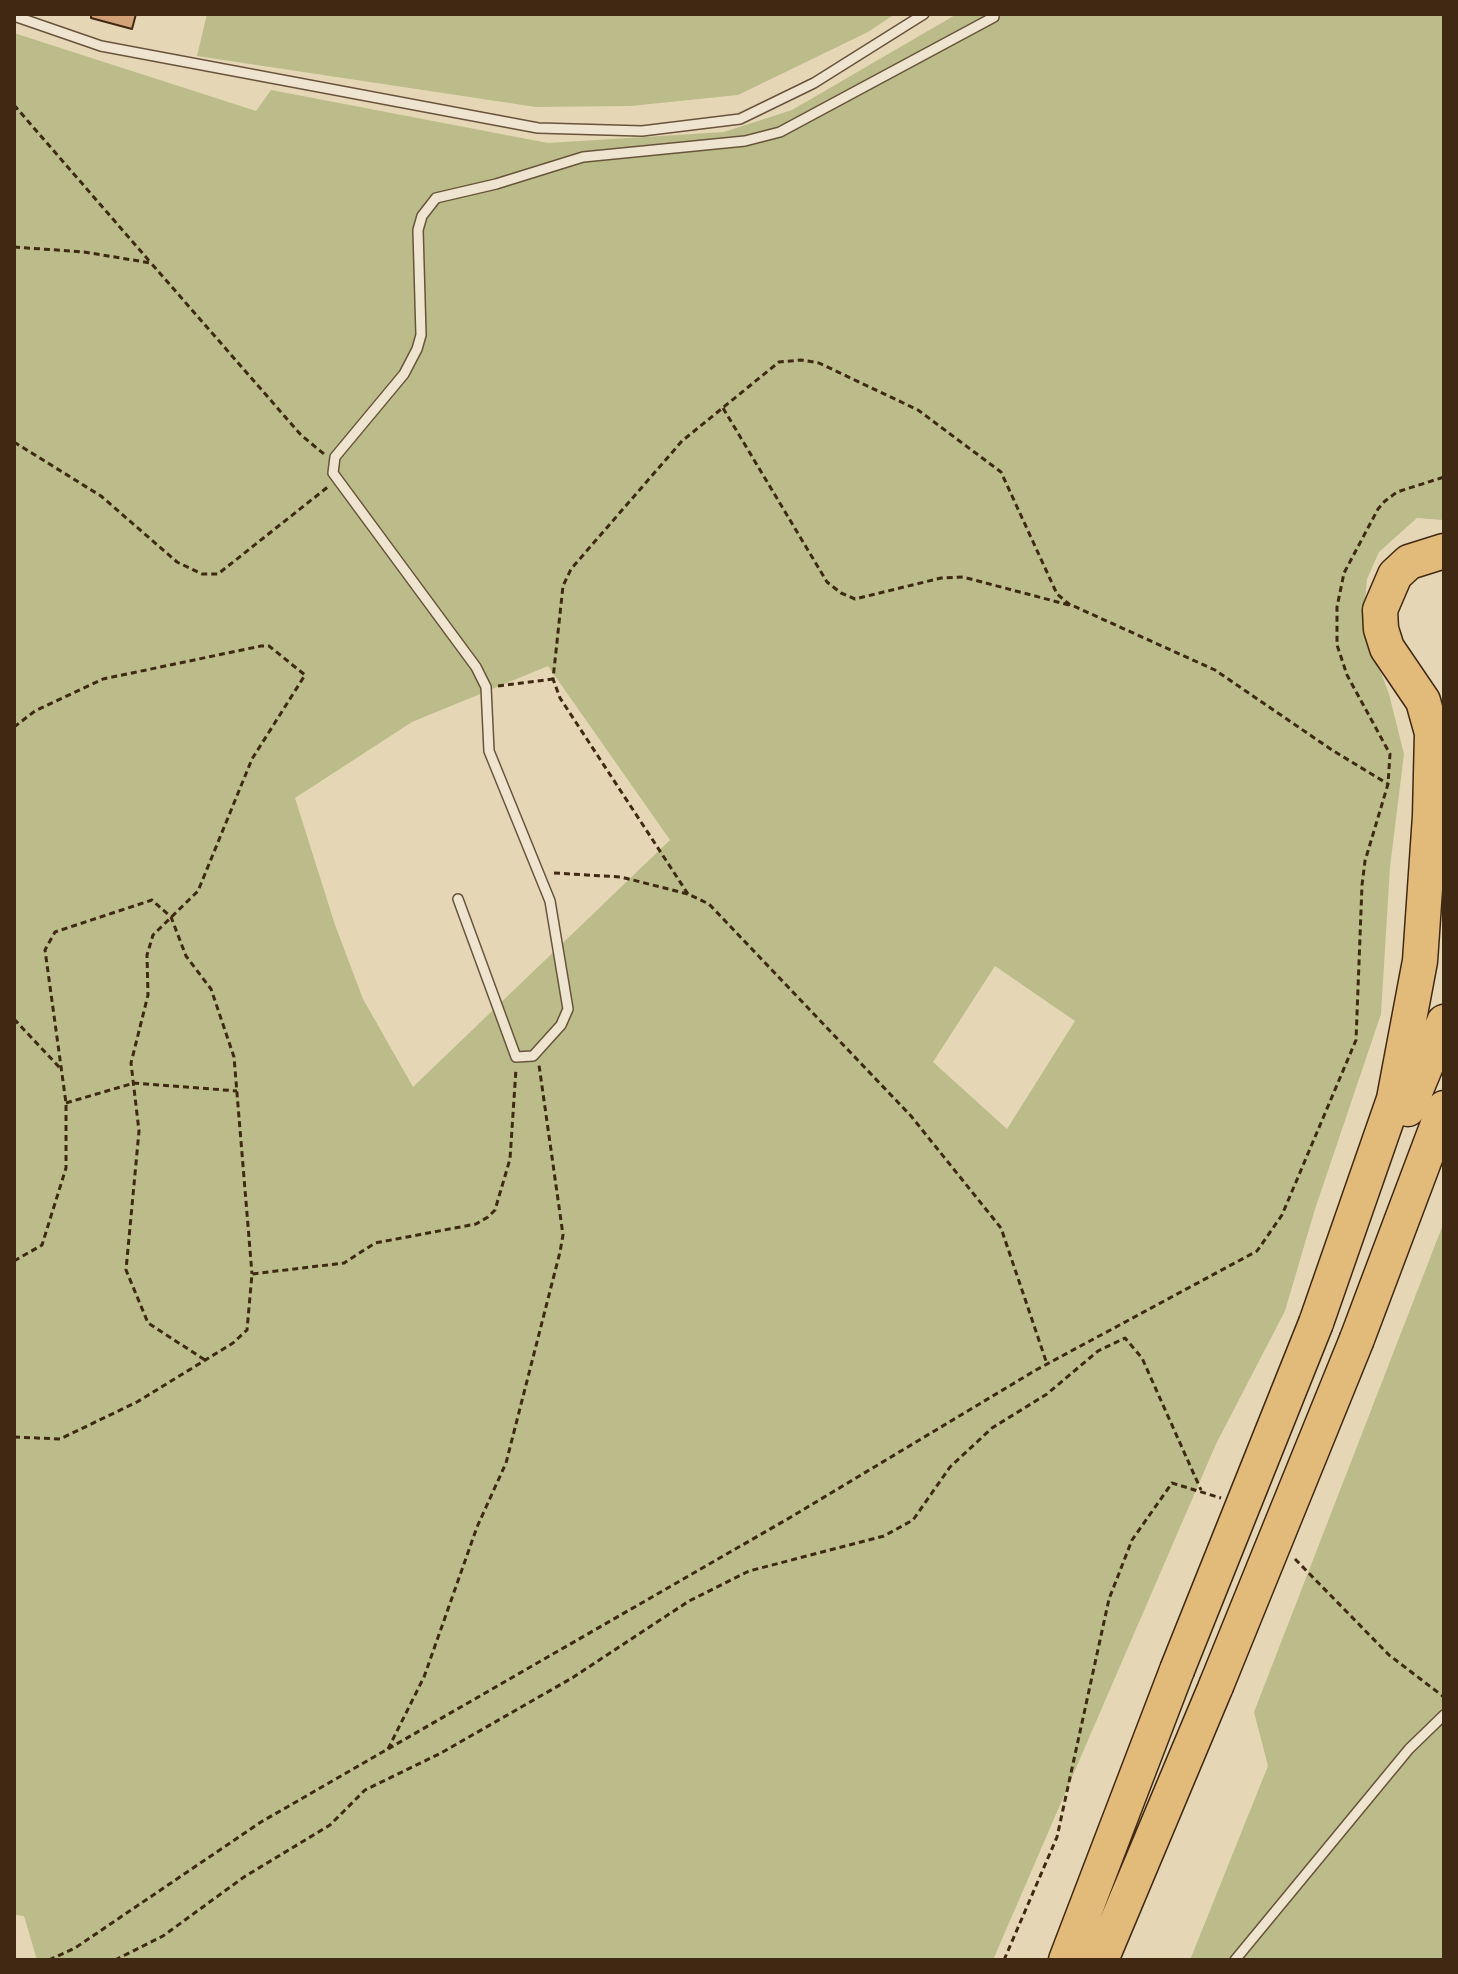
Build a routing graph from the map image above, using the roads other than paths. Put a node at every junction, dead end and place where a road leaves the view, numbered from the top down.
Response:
1 (924, 14) edge
2 (991, 14) edge
3 (14, 16) edge
4 (1444, 551) edge
5 (1398, 663) junction
6 (1444, 684) edge
7 (458, 899) dead end
8 (1444, 1022) edge
9 (1444, 1108) edge
10 (1444, 1147) edge
11 (1316, 1323) junction
12 (1357, 1339) junction
13 (1444, 1715) edge
14 (1066, 1960) edge
15 (1101, 1960) edge
16 (1235, 1960) edge

1 - 3 lane
2 - 7 lane
4 - 5 highway
5 - 6 highway
5 - 11 highway
8 - 11 highway
9 - 12 highway
10 - 12 highway
11 - 14 highway, bridge
12 - 15 highway, bridge
13 - 16 lane

